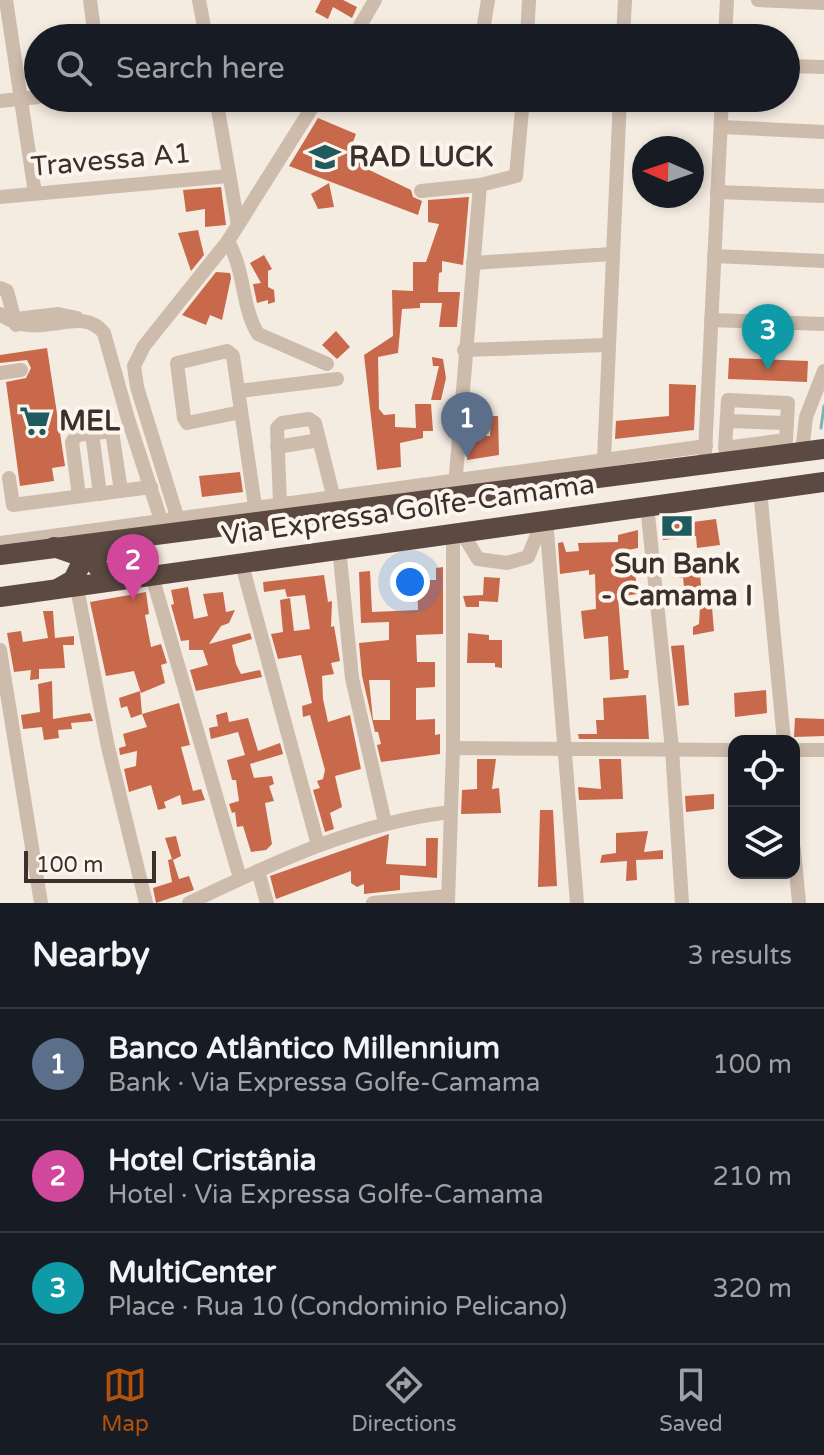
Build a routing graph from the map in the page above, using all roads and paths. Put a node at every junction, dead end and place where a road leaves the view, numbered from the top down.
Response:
1 (6, 0) edge
2 (90, 0) edge
3 (199, 0) edge
4 (375, 0) edge
5 (488, 0) edge
6 (529, 0) edge
7 (625, 0) edge
8 (727, 0) edge
9 (758, 0) edge
10 (824, 3) edge
11 (93, 24) edge
12 (203, 24) edge
13 (361, 24) edge
14 (484, 24) edge
15 (528, 24) edge
16 (624, 24) edge
17 (726, 24) edge
18 (800, 66) edge
19 (824, 67) edge
20 (22, 99) junction
21 (0, 101) edge
22 (218, 112) edge
23 (309, 112) edge
24 (518, 112) edge
25 (619, 112) edge
26 (722, 112) edge
27 (721, 127) junction
28 (824, 132) edge
29 (228, 176) junction
30 (480, 185) junction
31 (421, 191) dead end
32 (717, 192) junction
33 (35, 193) junction
34 (824, 196) edge
35 (0, 197) edge
36 (238, 225) junction
37 (228, 241) junction
38 (612, 254) junction
39 (714, 256) junction
40 (824, 261) edge
41 (473, 263) junction
42 (0, 288) edge
43 (0, 314) edge
44 (711, 320) junction
45 (16, 322) junction
46 (824, 324) edge
47 (607, 345) junction
48 (464, 350) junction
49 (327, 364) dead end
50 (21, 370) dead end
51 (824, 371) edge
52 (0, 373) edge
53 (337, 379) dead end
54 (239, 391) junction
55 (708, 399) junction
56 (728, 400) junction
57 (788, 403) junction
58 (810, 404) junction
59 (241, 412) junction
60 (727, 421) junction
61 (787, 423) junction
62 (92, 433) junction
63 (319, 440) junction
64 (277, 447) junction
65 (824, 449) edge
66 (802, 452) junction
67 (706, 456) junction
68 (604, 459) junction
69 (9, 478) dead end
70 (824, 482) edge
71 (151, 487) junction
72 (455, 488) junction
73 (760, 490) junction
74 (121, 491) junction
75 (100, 494) junction
76 (333, 495) junction
77 (79, 496) junction
78 (280, 503) junction
79 (647, 505) junction
80 (255, 506) junction
81 (545, 519) junction
82 (170, 527) junction
83 (457, 532) junction
84 (0, 543) edge
85 (50, 547) junction
86 (339, 548) junction
87 (0, 555) edge
88 (241, 561) junction
89 (159, 575) junction
90 (77, 588) junction
91 (52, 591) junction
92 (0, 597) edge
93 (0, 650) edge
94 (783, 735) edge
95 (453, 748) junction
96 (564, 749) junction
97 (672, 749) junction
98 (728, 750) edge
99 (800, 750) edge
100 (824, 750) edge
101 (450, 812) junction
102 (385, 823) junction
103 (318, 845) junction
104 (258, 871) junction
105 (240, 878) junction
106 (797, 879) edge
107 (448, 899) edge
108 (41, 903) edge
109 (146, 903) edge
110 (189, 903) edge
111 (267, 903) edge
112 (373, 903) edge
113 (577, 903) edge
114 (682, 903) edge
115 (799, 903) edge

1 - 20 street
2 - 11 street
3 - 12 street
4 - 13 street
5 - 14 street
6 - 15 street
7 - 16 street
8 - 17 street
9 - 10 street
18 - 19 street
20 - 21 street
20 - 33 street
22 - 29 street
23 - 36 street
24 - 30 street
25 - 38 street
26 - 27 street
27 - 28 street
27 - 32 street
29 - 33 street, Travessa A1
29 - 36 street
30 - 31 street
30 - 41 street
32 - 34 street
32 - 39 street
33 - 35 street, Travessa A1
36 - 37 street
37 - 49 street
37 - 82 street
38 - 41 street
38 - 47 street
39 - 40 street
39 - 44 street
41 - 48 street
42 - 45 street
43 - 45 street
44 - 46 street
44 - 55 street
45 - 71 street
47 - 48 street
47 - 68 street
48 - 72 street
50 - 52 street
51 - 58 street
53 - 54 street
54 - 59 street
54 - 59 street
55 - 56 street
55 - 67 street
56 - 57 street
56 - 60 street
57 - 58 street
57 - 61 street
58 - 66 street
59 - 80 street
60 - 61 street
60 - 61 street
62 - 74 street
62 - 75 street
62 - 77 street
63 - 64 street
63 - 64 street
63 - 76 street
64 - 78 street
65 - 66 highway, Via Expressa Golfe-Camama
66 - 67 highway, Via Expressa Golfe-Camama
67 - 68 street
67 - 72 highway, Via Expressa Golfe-Camama
68 - 72 street
69 - 77 street
70 - 73 highway, Via Expressa Golfe-Camama
71 - 74 street
71 - 82 street
72 - 76 street
72 - 82 highway, Via Expressa Golfe-Camama
73 - 79 highway, Via Expressa Golfe-Camama
73 - 94 street
74 - 75 street
75 - 77 street
76 - 78 street
78 - 80 street
79 - 81 highway, Via Expressa Golfe-Camama
79 - 97 street
80 - 82 street
81 - 83 highway, Via Expressa Golfe-Camama
81 - 83 street
81 - 96 street
82 - 84 street
82 - 85 highway, Via Expressa Golfe-Camama
82 - 89 highway
83 - 86 highway, Via Expressa Golfe-Camama
83 - 95 street
85 - 87 highway, Via Expressa Golfe-Camama
85 - 91 highway
86 - 88 highway, Via Expressa Golfe-Camama
86 - 102 street
88 - 89 highway, Via Expressa Golfe-Camama
88 - 103 street
89 - 90 highway, Via Expressa Golfe-Camama
89 - 105 street
90 - 91 highway, Via Expressa Golfe-Camama
90 - 109 street
91 - 92 highway, Via Expressa Golfe-Camama
93 - 108 street
95 - 96 street
95 - 101 street
96 - 97 street
96 - 113 street
97 - 98 street
97 - 114 street
99 - 100 street
101 - 102 street
101 - 107 street
102 - 103 street
103 - 104 street
104 - 105 street
104 - 111 street
105 - 110 street
106 - 115 street
107 - 112 street

